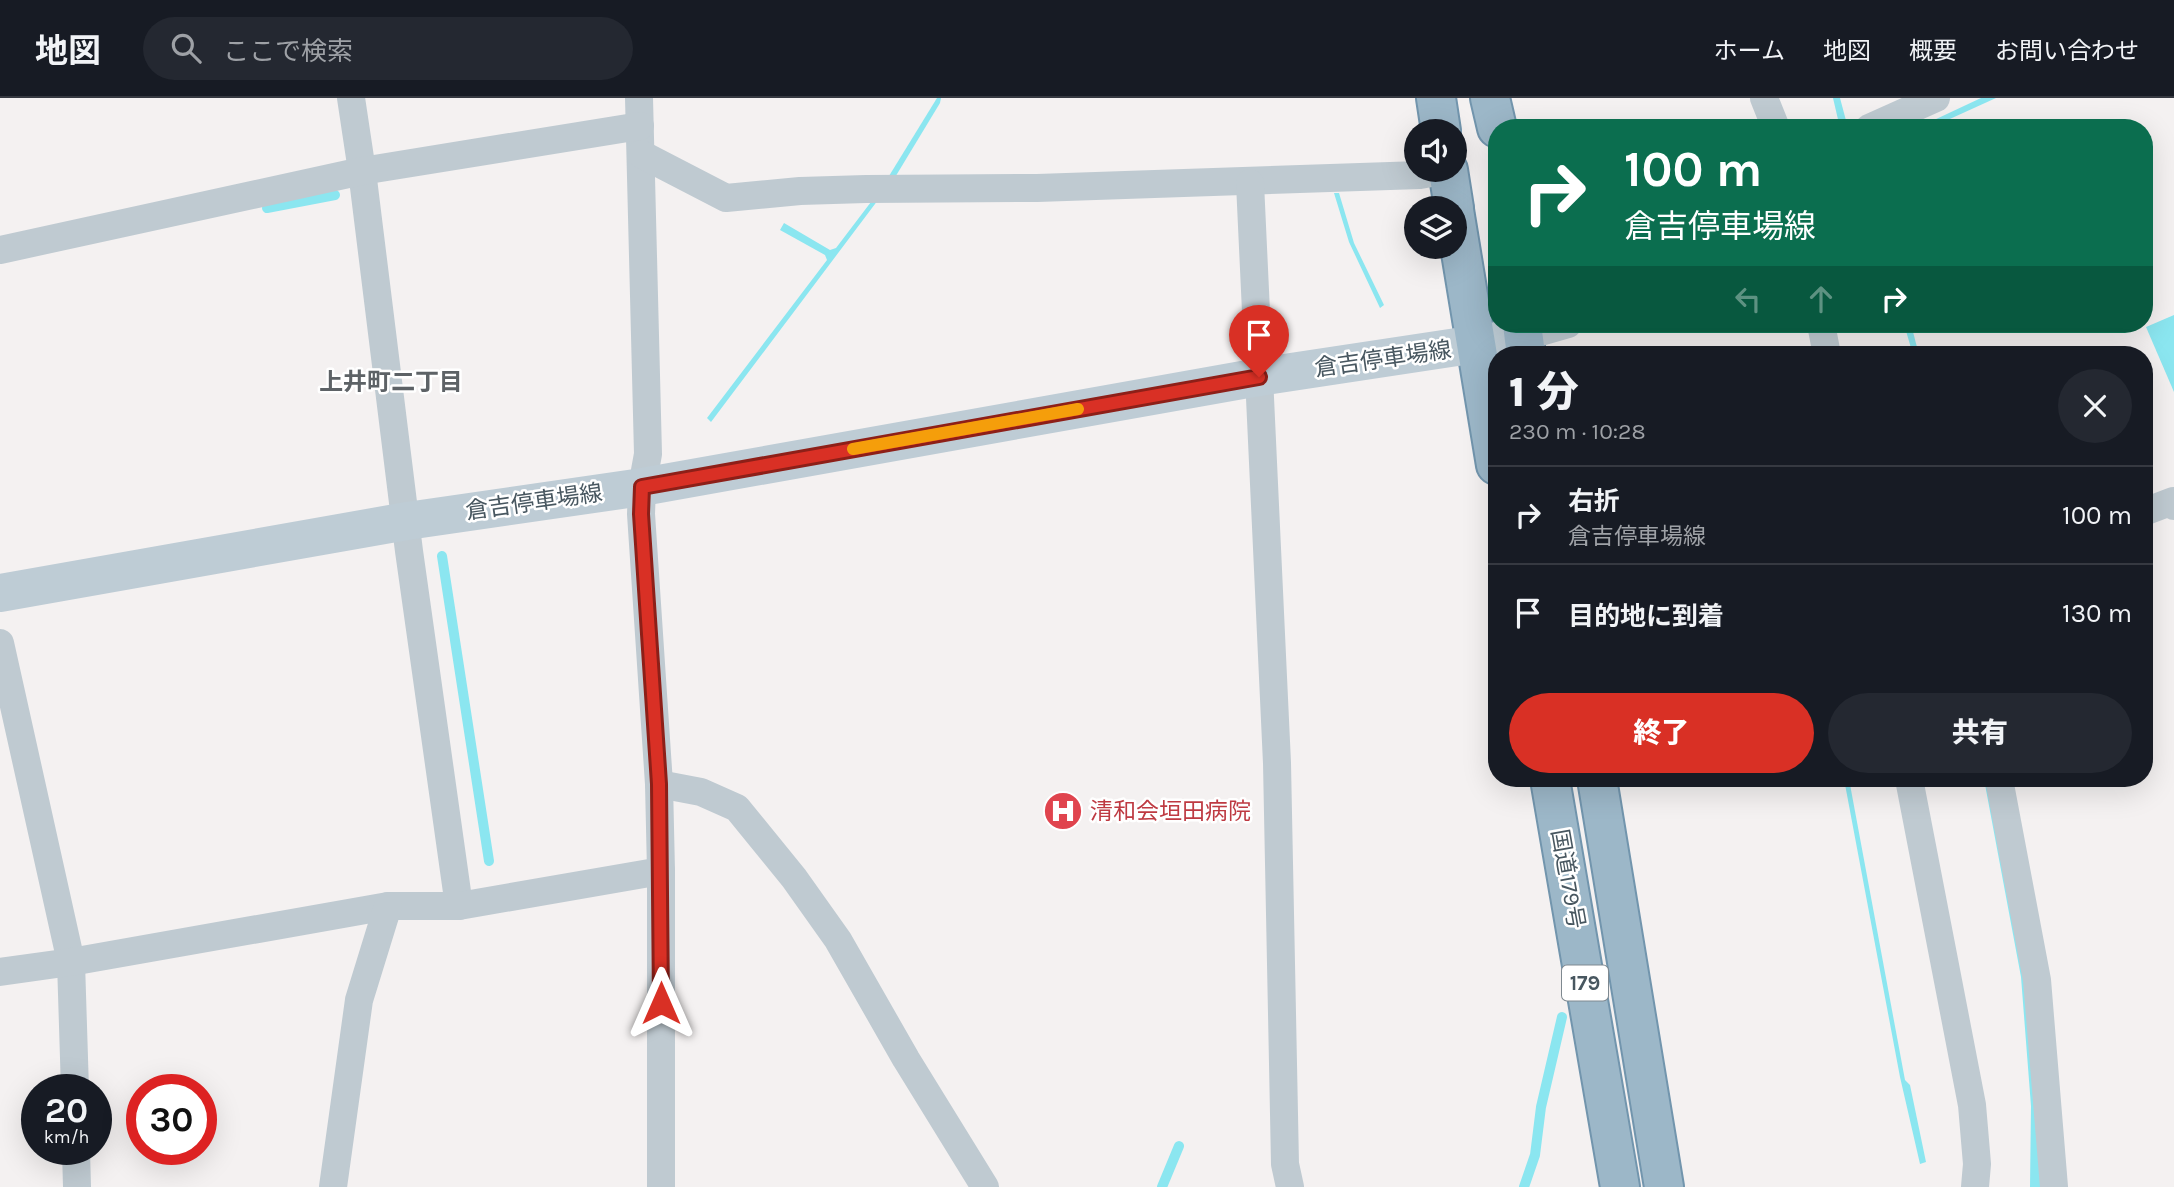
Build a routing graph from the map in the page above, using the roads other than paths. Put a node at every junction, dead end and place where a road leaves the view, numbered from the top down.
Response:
1 (351, 98) edge
2 (639, 98) edge
3 (1436, 98) edge
4 (1490, 98) edge
5 (1764, 98) edge
6 (1936, 98) edge
7 (1439, 119) edge
8 (1495, 119) edge
9 (1772, 119) edge
10 (1889, 119) edge
11 (640, 126) junction
12 (641, 154) junction
13 (362, 171) junction
14 (1404, 177) edge
15 (1250, 183) junction
16 (0, 250) edge
17 (1462, 259) edge
18 (1541, 333) edge
19 (1524, 339) edge
20 (1476, 346) junction
21 (1259, 377) junction
22 (1488, 417) edge
23 (642, 487) junction
24 (2174, 506) edge
25 (2153, 509) edge
26 (407, 521) junction
27 (0, 593) edge
28 (0, 643) edge
29 (659, 784) junction
30 (1551, 787) edge
31 (1598, 787) edge
32 (1911, 787) edge
33 (2001, 787) edge
34 (662, 871) junction
35 (388, 906) junction
36 (459, 906) junction
37 (71, 962) junction
38 (0, 972) edge
39 (74, 1074) edge
40 (76, 1165) edge
41 (77, 1187) edge
42 (333, 1187) edge
43 (661, 1187) edge
44 (985, 1187) edge
45 (1290, 1187) edge
46 (1620, 1187) edge
47 (1664, 1187) edge
48 (1975, 1187) edge
49 (2054, 1187) edge

1 - 13 street
2 - 11 street
3 - 7 highway
4 - 8 highway
5 - 9 street
6 - 10 street
11 - 12 street
11 - 13 street
12 - 15 street
12 - 23 street
13 - 16 street
13 - 26 street
14 - 15 street
15 - 21 street
17 - 20 highway
18 - 19 street
19 - 20 main road, 倉吉停車場線
20 - 21 main road, 倉吉停車場線
20 - 22 highway
21 - 23 main road, 倉吉停車場線
21 - 45 street
23 - 26 main road, 倉吉停車場線
23 - 29 street
24 - 25 street
26 - 27 main road, 倉吉停車場線
26 - 36 street
28 - 37 street
29 - 34 street
29 - 44 street
30 - 46 highway, 国道179号 / 179
31 - 47 highway, 国道179号 / 179
32 - 48 street
33 - 49 street
34 - 36 street
34 - 43 street
35 - 36 street
35 - 37 street
35 - 42 street
37 - 38 street
37 - 39 street
40 - 41 street

